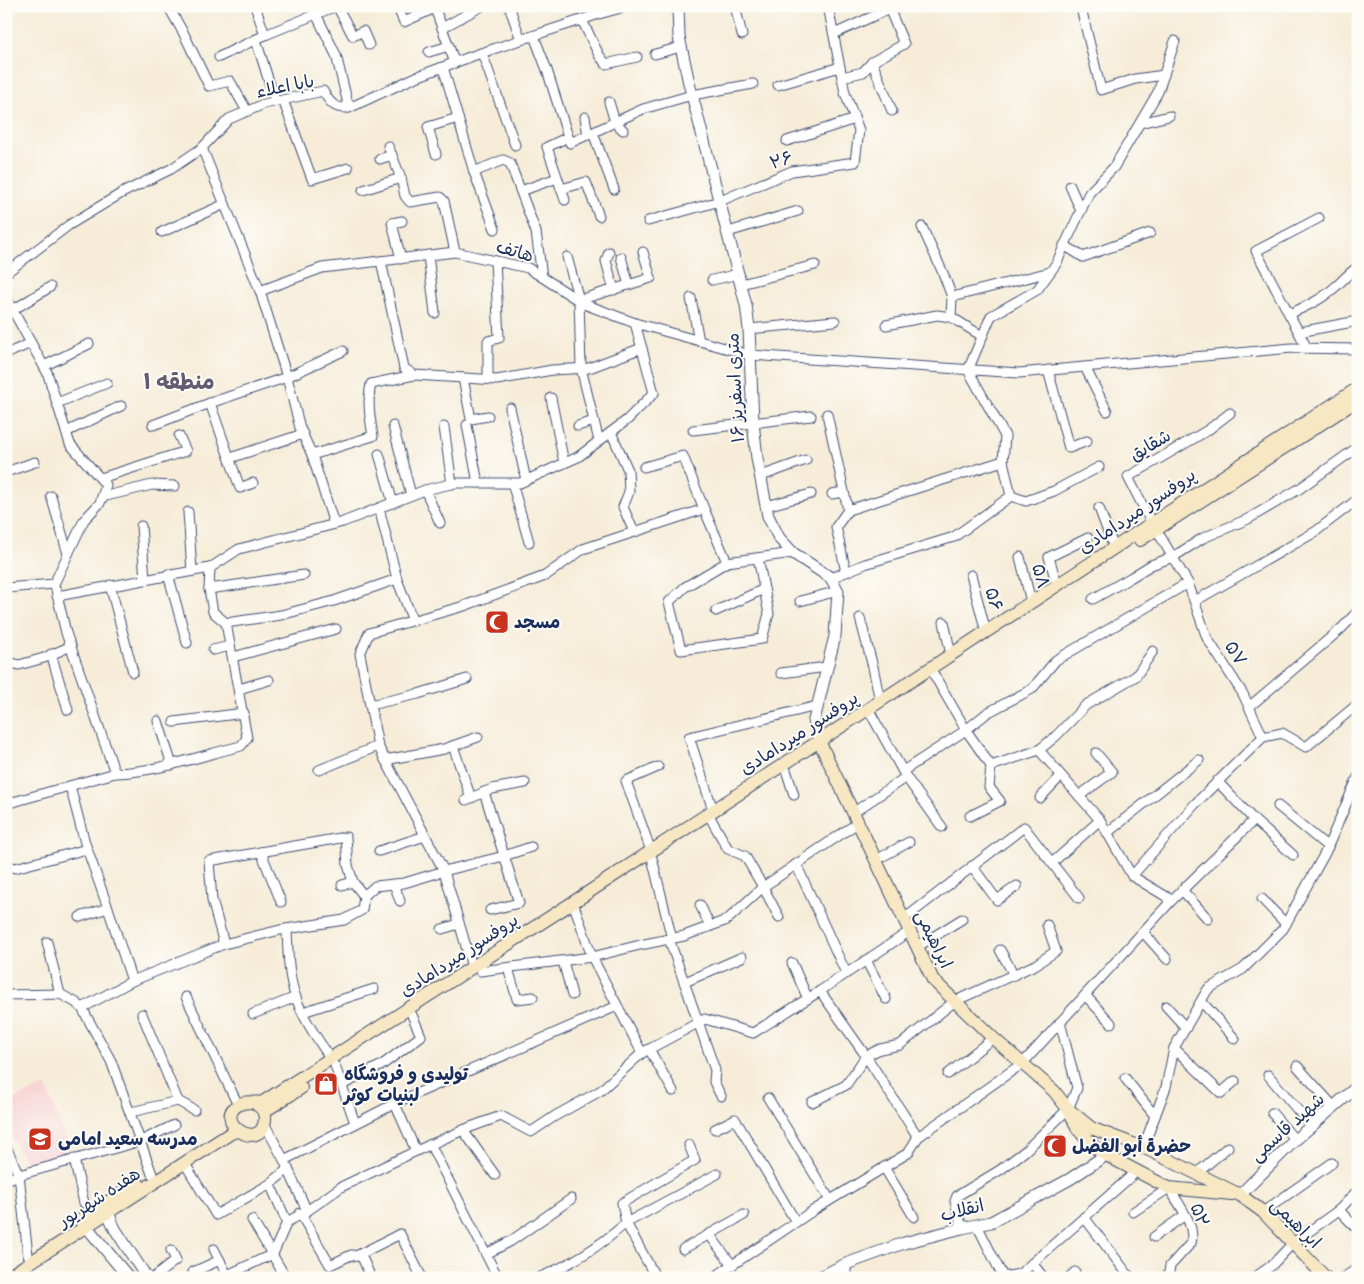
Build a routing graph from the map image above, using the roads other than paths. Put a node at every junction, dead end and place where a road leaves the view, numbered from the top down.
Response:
1 (168, 6) edge
2 (255, 6) edge
3 (337, 6) edge
4 (397, 6) edge
5 (482, 6) edge
6 (509, 6) edge
7 (628, 6) edge
8 (678, 6) edge
9 (734, 6) edge
10 (828, 6) edge
11 (434, 7) edge
12 (889, 8) edge
13 (1081, 8) dead end
14 (598, 10) edge
15 (316, 14) junction
16 (582, 20) junction
17 (442, 28) junction
18 (834, 34) junction
19 (265, 35) junction
20 (742, 35) dead end
21 (534, 36) junction
22 (256, 40) junction
23 (521, 40) junction
24 (1174, 41) dead end
25 (369, 45) dead end
26 (449, 46) junction
27 (681, 47) junction
28 (429, 52) dead end
29 (482, 53) junction
30 (655, 54) dead end
31 (218, 57) dead end
32 (637, 57) dead end
33 (872, 62) junction
34 (455, 63) junction
35 (443, 67) junction
36 (840, 67) junction
37 (1164, 75) junction
38 (842, 77) junction
39 (754, 84) dead end
40 (778, 85) dead end
41 (692, 95) junction
42 (279, 100) junction
43 (609, 102) dead end
44 (349, 108) junction
45 (247, 111) junction
46 (892, 111) dead end
47 (1169, 116) dead end
48 (458, 118) junction
49 (585, 118) dead end
50 (855, 119) junction
51 (615, 122) junction
52 (1140, 123) junction
53 (624, 130) dead end
54 (591, 134) junction
55 (568, 137) junction
56 (787, 141) dead end
57 (515, 145) dead end
58 (202, 148) junction
59 (436, 154) dead end
60 (380, 160) dead end
61 (348, 168) dead end
62 (474, 172) junction
63 (401, 178) junction
64 (558, 178) junction
65 (1070, 186) dead end
66 (614, 188) dead end
67 (561, 189) junction
68 (363, 190) dead end
69 (521, 191) junction
70 (565, 200) dead end
71 (720, 201) junction
72 (225, 204) junction
73 (798, 210) dead end
74 (1081, 211) junction
75 (599, 216) dead end
76 (1320, 218) dead end
77 (402, 220) dead end
78 (648, 221) dead end
79 (922, 227) dead end
80 (495, 229) dead end
81 (162, 232) dead end
82 (728, 232) junction
83 (1150, 233) dead end
84 (1064, 245) junction
85 (455, 252) junction
86 (609, 252) dead end
87 (643, 252) dead end
88 (428, 255) junction
89 (567, 257) dead end
90 (621, 257) dead end
91 (401, 259) junction
92 (381, 261) junction
93 (495, 261) junction
94 (815, 265) dead end
95 (1358, 267) edge
96 (1050, 272) junction
97 (6, 273) edge
98 (542, 278) junction
99 (740, 279) junction
100 (712, 280) dead end
101 (629, 285) junction
102 (50, 286) dead end
103 (614, 290) junction
104 (260, 291) junction
105 (952, 297) junction
106 (6, 298) edge
107 (691, 298) dead end
108 (579, 300) junction
109 (13, 310) junction
110 (435, 313) dead end
111 (1289, 314) junction
112 (951, 317) junction
113 (835, 321) dead end
114 (1358, 321) edge
115 (634, 323) junction
116 (886, 325) dead end
117 (749, 328) junction
118 (1299, 332) junction
119 (982, 336) junction
120 (699, 341) junction
121 (31, 343) junction
122 (90, 344) dead end
123 (642, 348) junction
124 (1307, 348) junction
125 (1358, 349) edge
126 (343, 351) dead end
127 (6, 354) edge
128 (750, 355) junction
129 (44, 366) junction
130 (1085, 367) junction
131 (581, 368) junction
132 (968, 370) junction
133 (1048, 370) junction
134 (414, 376) junction
135 (287, 377) junction
136 (463, 378) junction
137 (488, 379) junction
138 (107, 383) dead end
139 (1358, 388) edge
140 (551, 398) dead end
141 (1358, 400) edge
142 (57, 403) junction
143 (210, 403) junction
144 (121, 406) dead end
145 (510, 408) dead end
146 (1107, 411) dead end
147 (1230, 413) dead end
148 (827, 414) dead end
149 (488, 416) dead end
150 (812, 416) dead end
151 (594, 421) junction
152 (753, 422) junction
153 (153, 425) dead end
154 (467, 425) dead end
155 (393, 426) dead end
156 (578, 426) dead end
157 (444, 427) dead end
158 (693, 430) dead end
159 (66, 432) junction
160 (611, 432) junction
161 (303, 434) junction
162 (179, 436) dead end
163 (599, 441) junction
164 (1087, 441) dead end
165 (1358, 446) edge
166 (379, 454) dead end
167 (312, 455) junction
168 (230, 458) junction
169 (806, 460) dead end
170 (35, 462) dead end
171 (1003, 462) junction
172 (564, 463) junction
173 (644, 467) dead end
174 (1099, 467) dead end
175 (6, 472) edge
176 (761, 476) junction
177 (101, 478) junction
178 (526, 480) junction
179 (252, 483) dead end
180 (478, 483) junction
181 (512, 483) junction
182 (452, 484) junction
183 (175, 486) dead end
184 (425, 490) junction
185 (844, 492) junction
186 (811, 494) dead end
187 (832, 494) dead end
188 (411, 495) junction
189 (51, 496) dead end
190 (1011, 496) junction
191 (102, 497) junction
192 (1358, 499) edge
193 (393, 502) junction
194 (766, 506) junction
195 (378, 508) junction
196 (1099, 508) dead end
197 (704, 509) junction
198 (848, 510) junction
199 (188, 512) dead end
200 (440, 523) dead end
201 (334, 524) junction
202 (141, 526) dead end
203 (1153, 526) junction
204 (634, 532) junction
205 (1088, 538) dead end
206 (529, 542) dead end
207 (1114, 548) junction
208 (794, 553) junction
209 (68, 554) junction
210 (1020, 557) dead end
211 (1173, 557) junction
212 (758, 558) junction
213 (727, 562) junction
214 (210, 568) junction
215 (192, 571) junction
216 (846, 572) junction
217 (168, 574) junction
218 (304, 574) dead end
219 (971, 575) dead end
220 (145, 578) junction
221 (831, 578) junction
222 (397, 580) junction
223 (1188, 583) junction
224 (54, 584) junction
225 (110, 585) junction
226 (1057, 585) junction
227 (6, 588) edge
228 (210, 588) junction
229 (764, 589) junction
230 (838, 591) junction
231 (57, 596) junction
232 (1093, 599) dead end
233 (800, 601) dead end
234 (1194, 601) junction
235 (1032, 602) junction
236 (1358, 610) edge
237 (716, 611) dead end
238 (860, 618) dead end
239 (412, 621) junction
240 (944, 622) dead end
241 (226, 623) junction
242 (336, 629) dead end
243 (986, 632) junction
244 (187, 644) dead end
245 (71, 646) junction
246 (230, 646) junction
247 (213, 650) dead end
248 (1153, 651) dead end
249 (51, 654) junction
250 (951, 654) junction
251 (233, 657) junction
252 (6, 661) edge
253 (827, 667) junction
254 (133, 672) dead end
255 (781, 673) dead end
256 (933, 674) junction
257 (467, 679) dead end
258 (269, 680) dead end
259 (239, 689) junction
260 (880, 701) junction
261 (1358, 704) edge
262 (370, 705) junction
263 (817, 706) junction
264 (1249, 707) junction
265 (68, 710) dead end
266 (244, 713) junction
267 (871, 714) junction
268 (158, 721) dead end
269 (174, 722) dead end
270 (966, 730) junction
271 (478, 737) dead end
272 (1263, 737) junction
273 (821, 743) junction
274 (378, 746) junction
275 (453, 746) junction
276 (1039, 750) junction
277 (1096, 753) dead end
278 (385, 760) junction
279 (1199, 760) dead end
280 (172, 765) junction
281 (991, 766) junction
282 (658, 768) dead end
283 (319, 770) dead end
284 (786, 770) junction
285 (114, 773) junction
286 (904, 774) junction
287 (1061, 776) junction
288 (1358, 777) edge
289 (1218, 781) junction
290 (525, 783) dead end
291 (70, 786) junction
292 (484, 792) junction
293 (794, 795) dead end
294 (1079, 796) junction
295 (1040, 798) dead end
296 (6, 804) edge
297 (1278, 806) dead end
298 (712, 815) junction
299 (970, 816) dead end
300 (856, 817) junction
301 (1100, 820) junction
302 (1254, 820) junction
303 (942, 827) dead end
304 (1108, 833) junction
305 (425, 836) junction
306 (909, 842) dead end
307 (532, 847) dead end
308 (1328, 847) junction
309 (87, 849) junction
310 (379, 851) dead end
311 (261, 852) junction
312 (651, 855) junction
313 (1293, 855) dead end
314 (504, 856) junction
315 (876, 860) junction
316 (1052, 863) junction
317 (796, 864) junction
318 (6, 865) edge
319 (972, 866) junction
320 (444, 871) junction
321 (1132, 876) junction
322 (353, 882) junction
323 (394, 884) junction
324 (342, 885) dead end
325 (1017, 886) dead end
326 (764, 887) junction
327 (1182, 890) junction
328 (364, 896) junction
329 (1079, 898) dead end
330 (1172, 900) junction
331 (1262, 900) dead end
332 (400, 901) dead end
333 (281, 902) dead end
334 (700, 905) dead end
335 (574, 906) junction
336 (108, 908) junction
337 (490, 910) dead end
338 (80, 918) dead end
339 (779, 918) dead end
340 (962, 919) dead end
341 (1208, 919) dead end
342 (459, 924) junction
343 (1286, 924) junction
344 (907, 925) junction
345 (1047, 925) dead end
346 (710, 926) junction
347 (287, 929) junction
348 (442, 929) dead end
349 (1143, 932) junction
350 (671, 939) junction
351 (48, 942) dead end
352 (224, 944) junction
353 (917, 947) junction
354 (1000, 950) dead end
355 (592, 957) junction
356 (742, 957) dead end
357 (1167, 959) dead end
358 (866, 960) junction
359 (563, 961) junction
360 (792, 963) dead end
361 (508, 968) junction
362 (476, 969) junction
363 (846, 974) junction
364 (1014, 974) junction
365 (132, 981) junction
366 (685, 982) junction
367 (374, 989) dead end
368 (820, 991) junction
369 (60, 994) junction
370 (6, 995) edge
371 (572, 995) dead end
372 (1084, 995) junction
373 (186, 996) dead end
374 (533, 997) dead end
375 (296, 998) junction
376 (808, 999) junction
377 (886, 999) dead end
378 (955, 1001) junction
379 (1201, 1002) junction
380 (617, 1006) junction
381 (1166, 1006) dead end
382 (82, 1008) junction
383 (302, 1012) junction
384 (142, 1014) dead end
385 (253, 1014) dead end
386 (412, 1016) junction
387 (699, 1022) junction
388 (1060, 1022) junction
389 (1111, 1023) dead end
390 (1186, 1028) junction
391 (993, 1038) junction
392 (1235, 1039) dead end
393 (1174, 1048) junction
394 (645, 1051) junction
395 (866, 1056) junction
396 (333, 1062) junction
397 (1023, 1063) junction
398 (1296, 1066) dead end
399 (948, 1074) dead end
400 (1268, 1075) dead end
401 (1125, 1078) dead end
402 (1235, 1081) dead end
403 (342, 1085) junction
404 (673, 1091) dead end
405 (1355, 1093) edge
406 (721, 1096) dead end
407 (768, 1098) dead end
408 (178, 1100) junction
409 (812, 1102) dead end
410 (256, 1104) junction
411 (395, 1104) junction
412 (238, 1105) junction
413 (1334, 1107) junction
414 (1068, 1109) junction
415 (194, 1110) dead end
416 (131, 1112) junction
417 (1272, 1113) dead end
418 (1155, 1116) junction
419 (232, 1118) junction
420 (264, 1119) junction
421 (356, 1124) junction
422 (174, 1125) dead end
423 (1312, 1127) junction
424 (715, 1128) dead end
425 (463, 1130) junction
426 (237, 1131) junction
427 (918, 1137) junction
428 (1295, 1140) junction
429 (141, 1141) junction
430 (430, 1144) junction
431 (689, 1145) dead end
432 (6, 1147) edge
433 (1228, 1147) dead end
434 (1146, 1149) junction
435 (416, 1151) junction
436 (1106, 1155) junction
437 (74, 1159) junction
438 (284, 1160) junction
439 (184, 1162) junction
440 (1332, 1163) dead end
441 (884, 1167) junction
442 (288, 1169) junction
443 (1137, 1171) junction
444 (152, 1174) junction
445 (717, 1174) dead end
446 (1196, 1174) junction
447 (19, 1175) junction
448 (495, 1176) dead end
449 (6, 1180) edge
450 (270, 1184) junction
451 (1168, 1188) junction
452 (1358, 1190) edge
453 (1240, 1194) junction
454 (571, 1199) dead end
455 (830, 1200) junction
456 (84, 1203) dead end
457 (1339, 1210) junction
458 (304, 1212) junction
459 (1133, 1212) dead end
460 (1263, 1212) junction
461 (108, 1213) junction
462 (744, 1214) dead end
463 (1185, 1215) junction
464 (914, 1217) dead end
465 (1084, 1217) junction
466 (252, 1220) dead end
467 (287, 1222) junction
468 (796, 1222) junction
469 (626, 1223) junction
470 (977, 1225) junction
471 (86, 1226) junction
472 (962, 1228) junction
473 (1358, 1230) edge
474 (709, 1234) junction
475 (1154, 1237) dead end
476 (124, 1243) junction
477 (1293, 1243) junction
478 (214, 1249) dead end
479 (683, 1249) dead end
480 (171, 1250) dead end
481 (109, 1252) junction
482 (273, 1254) junction
483 (486, 1254) junction
484 (28, 1255) junction
485 (356, 1256) junction
486 (220, 1260) junction
487 (1032, 1263) junction
488 (846, 1264) junction
489 (732, 1265) junction
490 (6, 1268) edge
491 (1358, 1268) edge
492 (224, 1276) edge
493 (1129, 1276) dead end
494 (6, 1278) edge
495 (128, 1278) edge
496 (147, 1278) edge
497 (153, 1278) edge
498 (196, 1278) edge
499 (286, 1278) edge
500 (371, 1278) edge
501 (422, 1278) edge
502 (498, 1278) edge
503 (538, 1278) edge
504 (656, 1278) edge
505 (713, 1278) edge
506 (818, 1278) edge
507 (846, 1278) edge
508 (1044, 1278) edge
509 (1168, 1278) edge
510 (1254, 1278) edge
511 (1326, 1278) edge
512 (1343, 1278) edge

1 - 45 street
2 - 19 street
3 - 15 street
3 - 25 street
4 - 11 street
5 - 17 street
6 - 23 street
7 - 14 street
8 - 27 street, ۱۶ متری اسفریز
9 - 20 street
10 - 18 street
11 - 17 street
12 - 18 street
12 - 33 street
13 - 37 street
14 - 16 street
15 - 19 street
15 - 44 street
16 - 21 street
16 - 32 street
17 - 26 street
18 - 36 street
19 - 22 street
21 - 23 street
21 - 55 street
22 - 31 street
22 - 42 street
23 - 29 street
24 - 37 street
26 - 28 street
26 - 34 street
27 - 30 street
27 - 41 street, ۱۶ متری اسفریز
29 - 34 street
29 - 57 street
33 - 38 street
33 - 46 street
34 - 35 street
35 - 44 street
35 - 48 street
36 - 38 street
36 - 40 street
37 - 52 street
38 - 50 street
39 - 41 street
41 - 51 street
41 - 71 street, ۱۶ متری اسفریز
42 - 44 street, بابا اعلاء
42 - 45 street, بابا اعلاء
42 - 61 street
43 - 51 street
45 - 58 street, بابا اعلاء
47 - 52 street
48 - 59 street
48 - 62 street
49 - 54 street
50 - 56 street
50 - 71 street, ۲۶
51 - 53 street
51 - 54 street
52 - 74 street
54 - 55 street
54 - 66 street
55 - 64 street
58 - 72 street
58 - 97 street, بابا اعلاء
60 - 63 street
62 - 69 street
62 - 80 street
63 - 68 street
63 - 85 street
64 - 67 street
64 - 69 street
65 - 74 street
67 - 70 street
67 - 75 street
69 - 98 street
71 - 78 street, ۲۶
71 - 82 street, ۱۶ متری اسفریز
72 - 81 street
72 - 104 street
73 - 82 street
74 - 84 street
76 - 111 street
77 - 91 street
79 - 105 street
82 - 99 street, ۱۶ متری اسفریز
83 - 84 street
84 - 96 street
85 - 88 street, هاتف
85 - 93 street, هاتف
86 - 103 street
87 - 101 street
88 - 91 street, هاتف
88 - 110 street
89 - 108 street
90 - 101 street
91 - 92 street, هاتف
92 - 104 street, هاتف
92 - 134 street
93 - 98 street, هاتف
93 - 137 street
94 - 99 street
95 - 111 street
96 - 105 street
96 - 119 street
98 - 108 street, هاتف
99 - 100 street
99 - 117 street, ۱۶ متری اسفریز
101 - 103 street
102 - 109 street
103 - 108 street
104 - 135 street
105 - 112 street
106 - 109 street
107 - 120 street
108 - 115 street, هاتف
108 - 131 street
109 - 121 street
111 - 118 street
112 - 116 street
112 - 119 street
113 - 117 street
114 - 118 street
115 - 120 street, هاتف
115 - 123 street
117 - 128 street, ۱۶ متری اسفریز
118 - 124 street
119 - 132 street
120 - 128 street, هاتف
121 - 127 street
121 - 129 street
122 - 129 street
123 - 131 street
123 - 160 street
124 - 125 street, هاتف
124 - 130 street, هاتف
126 - 135 street
128 - 132 street, هاتف
128 - 152 street, ۱۶ متری اسفریز
129 - 142 street
130 - 133 street, هاتف
130 - 146 street
131 - 137 street
131 - 151 street
132 - 133 street, هاتف
132 - 171 street
133 - 164 street
134 - 136 street
134 - 167 street
135 - 143 street
135 - 161 street
136 - 137 street
136 - 149 street
138 - 142 street
139 - 203 main road, پروفسور میردامادی
140 - 172 street
141 - 203 main road, پروفسور میردامادی
142 - 159 street
143 - 153 street
143 - 168 street
144 - 159 street
145 - 178 street
147 - 203 street, شقایق
148 - 185 street
150 - 152 street
151 - 156 street
151 - 163 street
152 - 158 street
152 - 176 street, ۱۶ متری اسفریز
154 - 180 street
155 - 188 street
157 - 182 street
159 - 177 street
160 - 163 street
160 - 204 street
161 - 167 street
161 - 168 street
162 - 177 street
163 - 172 street
165 - 211 street
166 - 193 street
167 - 201 street
168 - 179 street
169 - 176 street
170 - 175 street
171 - 190 street
171 - 198 street
172 - 178 street
173 - 197 street
174 - 190 street
176 - 194 street, ۱۶ متری اسفریز
177 - 191 street
178 - 181 street
180 - 181 street
180 - 182 street
181 - 206 street
182 - 184 street
183 - 191 street
184 - 188 street
184 - 200 street
185 - 187 street
185 - 198 street
186 - 194 street
188 - 193 street
189 - 209 street
190 - 216 street
191 - 209 street
192 - 234 street
193 - 195 street
194 - 208 street, ۱۶ متری اسفریز
195 - 201 street
195 - 222 street
196 - 207 street
197 - 204 street
197 - 213 street
198 - 216 street
199 - 215 street
201 - 214 street
202 - 220 street
203 - 207 main road, پروفسور میردامادی
203 - 211 street, ۵۷
203 - 256 main road, پروفسور میردامادی
204 - 239 street
205 - 226 street
207 - 226 main road, پروفسور میردامادی
208 - 212 street
208 - 221 street, ۱۶ متری اسفریز
209 - 224 street
210 - 235 street, ۵۸
211 - 223 street, ۵۷
211 - 232 street
212 - 213 street
212 - 229 street
213 - 229 street
214 - 215 street
214 - 228 street
215 - 217 street
216 - 221 street
217 - 220 street
217 - 244 street
218 - 228 street
219 - 243 street, ۵۶
220 - 225 street
221 - 230 street, ۱۶ متری اسفریز
222 - 239 street
222 - 241 street
223 - 234 street, ۵۷
223 - 270 street
224 - 227 street
224 - 231 street
225 - 231 street
225 - 254 street
226 - 235 main road, پروفسور میردامادی
228 - 241 street
229 - 237 street
230 - 233 street
230 - 253 street
231 - 245 street
234 - 264 street, ۵۷
235 - 243 main road, پروفسور میردامادی
236 - 264 street
238 - 260 street
239 - 262 street
240 - 250 street
241 - 246 street
242 - 251 street
243 - 250 main road, پروفسور میردامادی
245 - 249 street
245 - 285 street
246 - 247 street
246 - 251 street
248 - 276 street
249 - 252 street
249 - 265 street
250 - 260 main road, پروفسور میردامادی
251 - 259 street
253 - 255 street
253 - 263 street
256 - 267 main road, پروفسور میردامادی
256 - 270 street
257 - 262 street
258 - 259 street
259 - 266 street
260 - 273 main road, پروفسور میردامادی
261 - 272 street
262 - 274 street
263 - 273 street
263 - 298 street
264 - 272 street, ۵۷
266 - 269 street
266 - 280 street
267 - 273 main road, پروفسور میردامادی
267 - 286 street
268 - 280 street
270 - 281 street
270 - 286 street
271 - 275 street
272 - 289 street
273 - 284 main road, پروفسور میردامادی
273 - 298 main road, پروفسور میردامادی
273 - 300 main road, ابراهیمی
274 - 278 street
274 - 283 street
275 - 278 street
275 - 292 street
276 - 281 street
276 - 287 street
277 - 294 street
278 - 305 street
279 - 304 street
280 - 285 street
281 - 299 street
282 - 312 street
284 - 293 street
284 - 298 main road, پروفسور میردامادی
285 - 291 street
286 - 300 street
286 - 303 street
287 - 294 street
287 - 295 street
288 - 308 street
289 - 302 street
289 - 321 street
290 - 292 street
291 - 296 street
291 - 309 street
292 - 314 street
294 - 301 street
297 - 308 street
298 - 312 main road, پروفسور میردامادی
298 - 326 street
300 - 315 main road, ابراهیمی
300 - 317 street
301 - 304 street
301 - 316 street
302 - 313 street
302 - 327 street
304 - 321 street
305 - 310 street
305 - 320 street
306 - 315 street
307 - 314 street
308 - 343 street
309 - 318 street
309 - 336 street
311 - 322 street
311 - 333 street
311 - 352 street
312 - 335 main road, پروفسور میردامادی
312 - 350 street
314 - 320 street
314 - 337 street
315 - 344 main road, ابراهیمی
316 - 319 street
316 - 329 street
317 - 326 street
317 - 363 street
319 - 325 street
319 - 344 street
320 - 323 street
320 - 342 street
321 - 330 street
322 - 324 street
322 - 328 street
323 - 328 street
323 - 332 street
326 - 339 street
326 - 346 street
327 - 330 street
327 - 341 street
328 - 347 street
330 - 349 street
331 - 343 street
334 - 346 street
335 - 355 street
335 - 362 main road, پروفسور میردامادی
336 - 338 street
336 - 365 street
340 - 353 street
342 - 348 street
342 - 362 street
343 - 379 street
344 - 353 main road, ابراهیمی
344 - 358 street
345 - 364 street
346 - 350 street
347 - 352 street
347 - 375 street
349 - 357 street
349 - 372 street
350 - 355 street
350 - 366 street
351 - 369 street
352 - 365 street
353 - 378 main road, ابراهیمی
354 - 364 street
355 - 359 street
355 - 380 street
356 - 366 street
358 - 363 street
358 - 377 street
359 - 361 street
359 - 371 street
360 - 376 street
361 - 362 street
361 - 374 street
362 - 386 main road, پروفسور میردامادی
362 - 396 main road, پروفسور میردامادی
363 - 368 street
364 - 378 street
365 - 382 street
366 - 387 street
367 - 383 street
368 - 376 street
368 - 395 street
369 - 370 street
369 - 382 street
372 - 388 street
372 - 389 street
373 - 412 street
375 - 383 street
375 - 385 street
376 - 387 street
378 - 391 main road, ابراهیمی
378 - 395 street
379 - 390 street
379 - 392 street
380 - 394 street
380 - 411 street
381 - 390 street
382 - 416 street
383 - 396 street
384 - 408 street
386 - 396 main road, پروفسور میردامادی
386 - 403 street
387 - 394 street
387 - 406 street
388 - 397 street
388 - 414 street
390 - 393 street
391 - 397 main road, ابراهیمی
391 - 399 street
393 - 402 street
393 - 418 street
394 - 404 street
394 - 425 street
395 - 409 street
395 - 427 street
396 - 403 street
396 - 410 main road, پروفسور میردامادی
396 - 420 main road, پروفسور میردامادی
397 - 414 main road, ابراهیمی
397 - 427 street
398 - 413 street
400 - 423 street
401 - 418 street
403 - 421 street
405 - 413 street, شهید قاسمی
407 - 455 street
408 - 415 street
408 - 416 street
410 - 412 main road
410 - 420 main road
411 - 421 street
411 - 435 street
412 - 419 main road
413 - 423 street, شهید قاسمی
414 - 434 main road, ابراهیمی
414 - 436 main road
414 - 472 street
416 - 429 street
417 - 428 street
418 - 434 street
419 - 426 main road
419 - 444 main road, هفده شهریور
420 - 426 main road
420 - 438 street
421 - 438 street
422 - 429 street
423 - 428 street, شهید قاسمی
424 - 468 street
425 - 430 street
425 - 448 street
426 - 439 main road, هفده شهریور
427 - 441 street
428 - 453 street, شهید قاسمی
429 - 437 street
429 - 444 street
430 - 435 street
430 - 483 street
431 - 469 street
432 - 447 street
433 - 446 street
434 - 443 main road
434 - 446 main road, ابراهیمی
435 - 458 street
436 - 443 main road
436 - 470 street, انقلاب
437 - 447 street
437 - 456 street
438 - 442 street
439 - 450 street
439 - 461 main road, هفده شهریور
440 - 460 street
441 - 455 street
441 - 464 street
442 - 450 street
442 - 458 street
443 - 451 main road
443 - 465 street
444 - 484 main road, هفده شهریور
445 - 469 street
446 - 453 main road, ابراهیمی
447 - 449 street
447 - 484 street
450 - 467 street
451 - 453 main road
451 - 459 street
451 - 463 street, ۵۲
452 - 457 street
453 - 460 main road, ابراهیمی
454 - 483 street
455 - 468 street
457 - 473 street
457 - 477 street
458 - 467 street
458 - 485 street
460 - 477 main road, ابراهیمی
461 - 471 main road, هفده شهریور
461 - 476 street
462 - 474 street
463 - 475 street
463 - 509 street, ۵۲
465 - 487 street
465 - 493 street
466 - 482 street
467 - 482 street
468 - 489 street
469 - 503 street
469 - 504 street
470 - 472 street, انقلاب
470 - 487 street
471 - 481 street
471 - 494 main road, هفده شهریور
472 - 488 street, انقلاب
474 - 479 street
474 - 489 street
476 - 481 street
476 - 496 street
477 - 510 street
477 - 511 main road, ابراهیمی
478 - 486 street
480 - 497 street
481 - 495 street
482 - 492 street
482 - 499 street
483 - 502 street
484 - 490 main road, هفده شهریور
485 - 500 street
485 - 501 street
486 - 492 street
486 - 498 street
487 - 508 street
488 - 506 street, انقلاب
488 - 507 street
489 - 505 street
491 - 512 street

